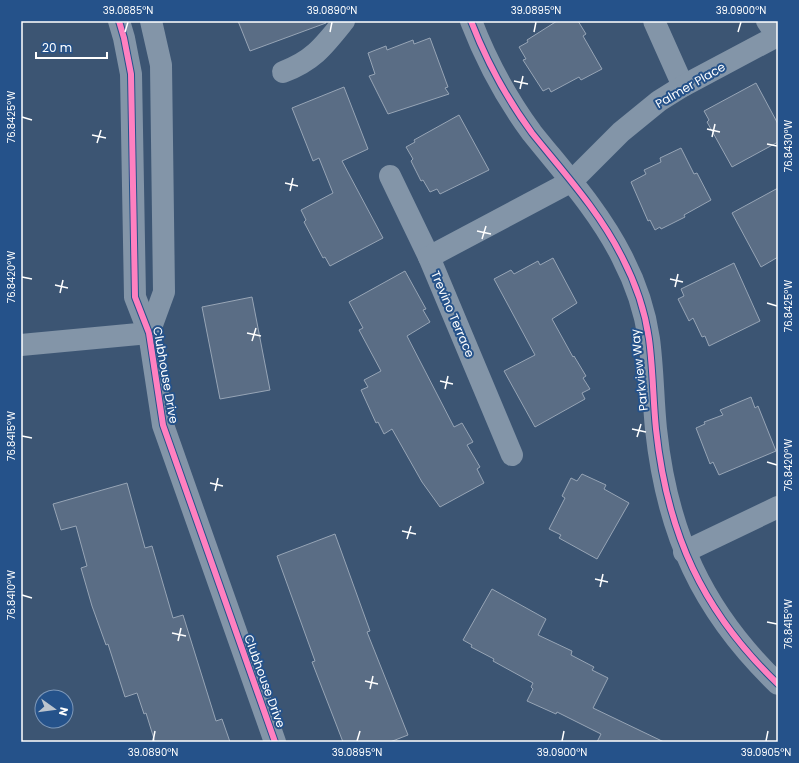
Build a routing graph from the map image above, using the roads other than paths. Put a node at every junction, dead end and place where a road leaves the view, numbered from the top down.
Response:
1 (119, 21) edge
2 (151, 21) edge
3 (344, 21) edge
4 (471, 21) edge
5 (654, 21) edge
6 (775, 32) edge
7 (283, 72) dead end
8 (683, 86) junction
9 (390, 176) dead end
10 (572, 181) junction
11 (429, 257) junction
12 (149, 332) junction
13 (21, 345) edge
14 (512, 455) dead end
15 (778, 507) edge
16 (684, 552) junction
17 (778, 684) edge
18 (275, 742) edge

1 - 12 street, Clubhouse Drive
2 - 12 street, Clubhouse Drive
3 - 7 street
4 - 10 street, Parkview Way
5 - 8 street
6 - 8 street, Palmer Place
8 - 10 street, Palmer Place
9 - 11 street, Trevino Terrace
10 - 11 street, Palmer Place
10 - 16 street, Parkview Way
11 - 14 street, Trevino Terrace
12 - 13 street
12 - 18 street, Clubhouse Drive
15 - 16 street
16 - 17 street, Parkview Way

